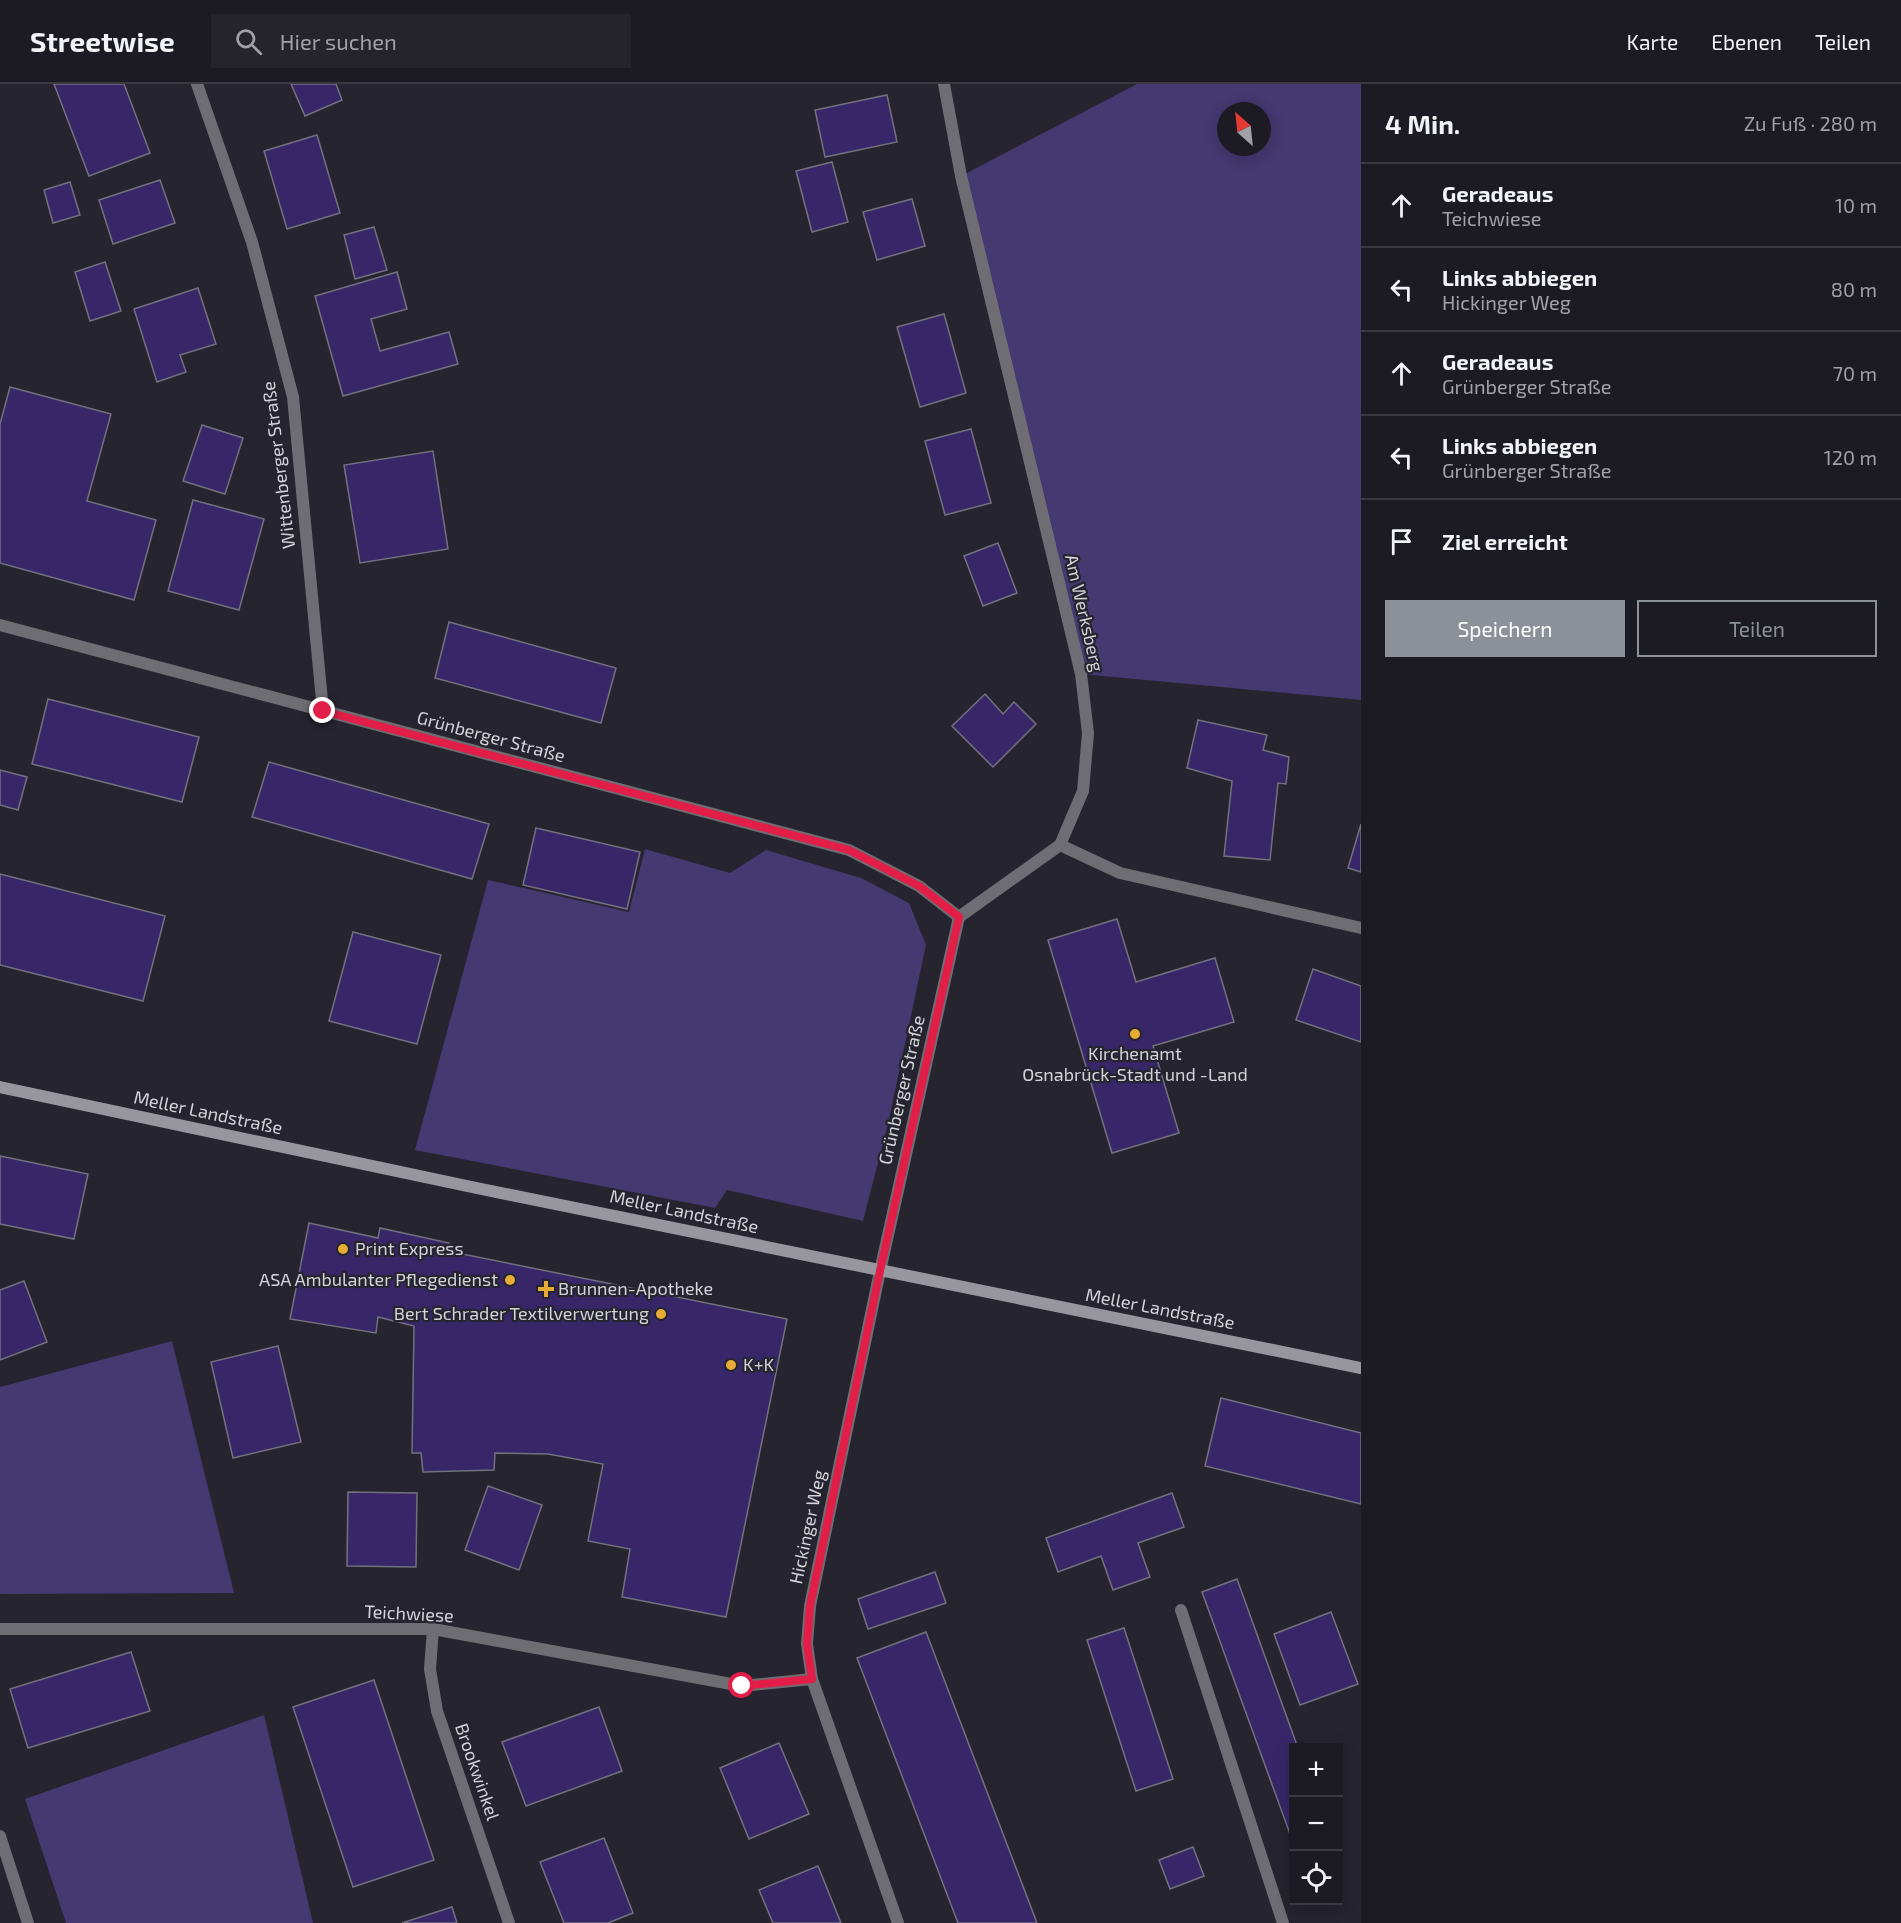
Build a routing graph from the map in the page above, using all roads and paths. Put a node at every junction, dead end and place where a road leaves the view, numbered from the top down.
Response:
1 (197, 84) edge
2 (944, 84) edge
3 (0, 625) edge
4 (323, 711) junction
5 (1060, 845) junction
6 (959, 917) junction
7 (1361, 928) edge
8 (0, 1087) edge
9 (880, 1271) junction
10 (1361, 1368) edge
11 (1181, 1610) dead end
12 (0, 1629) edge
13 (433, 1629) junction
14 (812, 1679) junction
15 (0, 1836) edge
16 (28, 1923) edge
17 (509, 1923) edge
18 (897, 1923) edge
19 (1283, 1923) edge

1 - 4 street, Wittenberger Straße
2 - 5 street, Am Werksberg
3 - 4 street, Grünberger Straße
4 - 6 street, Grünberger Straße
5 - 6 street
5 - 7 street
6 - 9 street, Grünberger Straße
8 - 9 street, Meller Landstraße
9 - 10 street, Meller Landstraße
9 - 14 street, Hickinger Weg
11 - 19 street
12 - 13 street, Teichwiese
13 - 14 street, Teichwiese
13 - 17 street, Brookwinkel
14 - 18 street, Hickinger Weg
15 - 16 street

